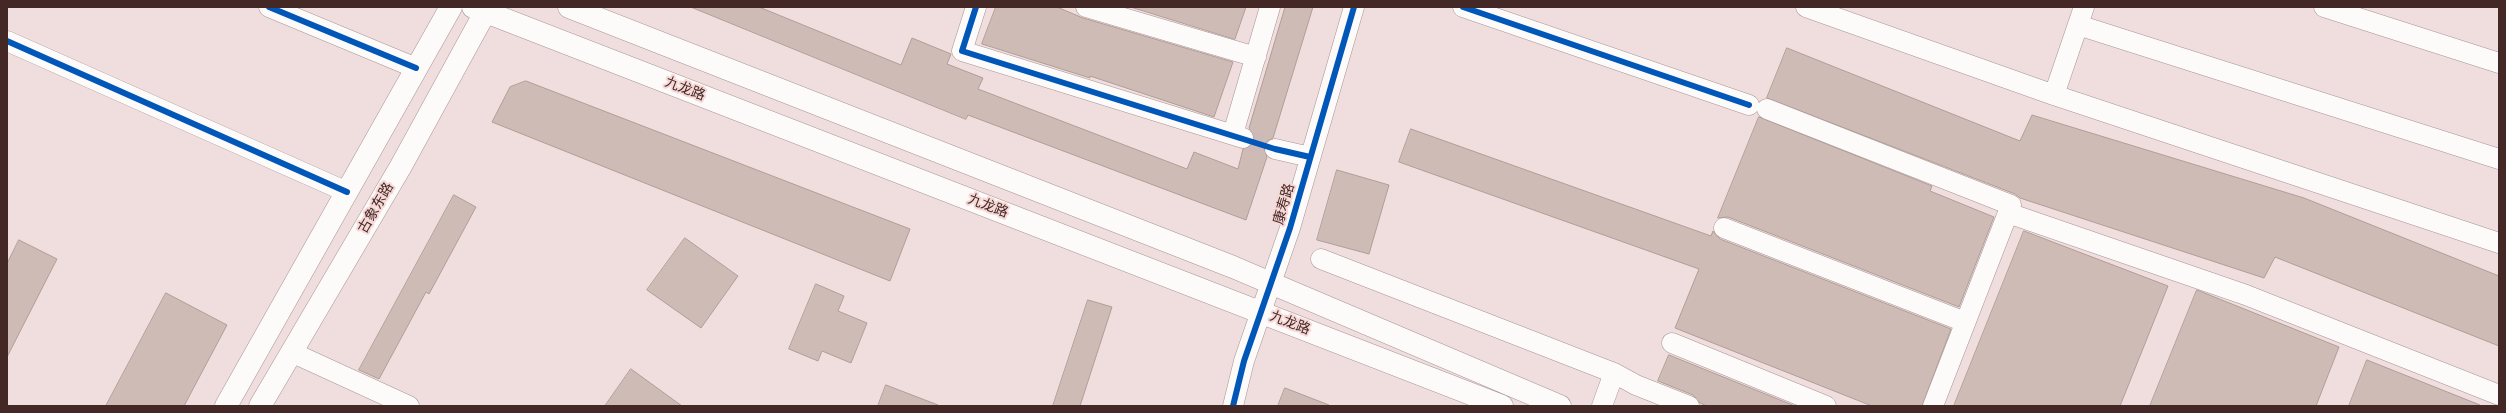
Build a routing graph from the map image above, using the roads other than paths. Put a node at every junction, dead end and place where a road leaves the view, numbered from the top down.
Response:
1 (269, 7) edge
2 (451, 7) edge
3 (569, 7) edge
4 (976, 7) edge
5 (1086, 7) edge
6 (1270, 7) edge
7 (1343, 7) edge
8 (1354, 7) edge
9 (1463, 7) edge
10 (1806, 7) edge
11 (2324, 7) edge
12 (482, 9) edge
13 (2081, 16) edge
14 (7, 41) edge
15 (1256, 57) junction
16 (2499, 63) edge
17 (416, 68) junction
18 (2054, 95) junction
19 (1749, 105) dead end
20 (1768, 110) dead end
21 (1275, 149) tunnel mouth
22 (1305, 156) junction
23 (2499, 159) edge
24 (347, 192) junction
25 (2008, 213) junction
26 (1724, 228) dead end
27 (2499, 243) edge
28 (1321, 259) dead end
29 (1266, 281) junction
30 (1256, 310) junction
31 (1965, 322) junction
32 (1672, 344) dead end
33 (291, 352) junction
34 (1614, 373) junction
35 (2499, 395) edge
36 (226, 406) edge
37 (260, 406) edge
38 (409, 406) edge
39 (1222, 406) edge
40 (1233, 406) edge
41 (1502, 406) edge
42 (1560, 406) edge
43 (1602, 406) edge
44 (1689, 406) edge
45 (1826, 406) edge
46 (1932, 406) edge

1 - 17 street
2 - 17 main road
3 - 29 main road, 九龙路
4 - 15 street
5 - 15 street
6 - 15 street
7 - 22 street, 康寿路
8 - 22 street, 康寿路
9 - 19 street
10 - 18 street
11 - 16 street
12 - 30 main road, 九龙路
12 - 33 main road, 古象东路
13 - 18 street
13 - 23 street
14 - 24 street
17 - 24 main road
18 - 27 street
20 - 25 street
21 - 22 street
22 - 29 street, 康寿路
24 - 36 main road
25 - 31 street
25 - 35 street
26 - 31 street
28 - 34 street
29 - 30 street, 康寿路
29 - 42 main road, 九龙路
30 - 39 street, 康寿路
30 - 40 street, 康寿路
30 - 41 main road, 九龙路
31 - 46 street
32 - 45 street
33 - 37 main road, 古象东路
33 - 38 street
34 - 43 street
34 - 44 street

